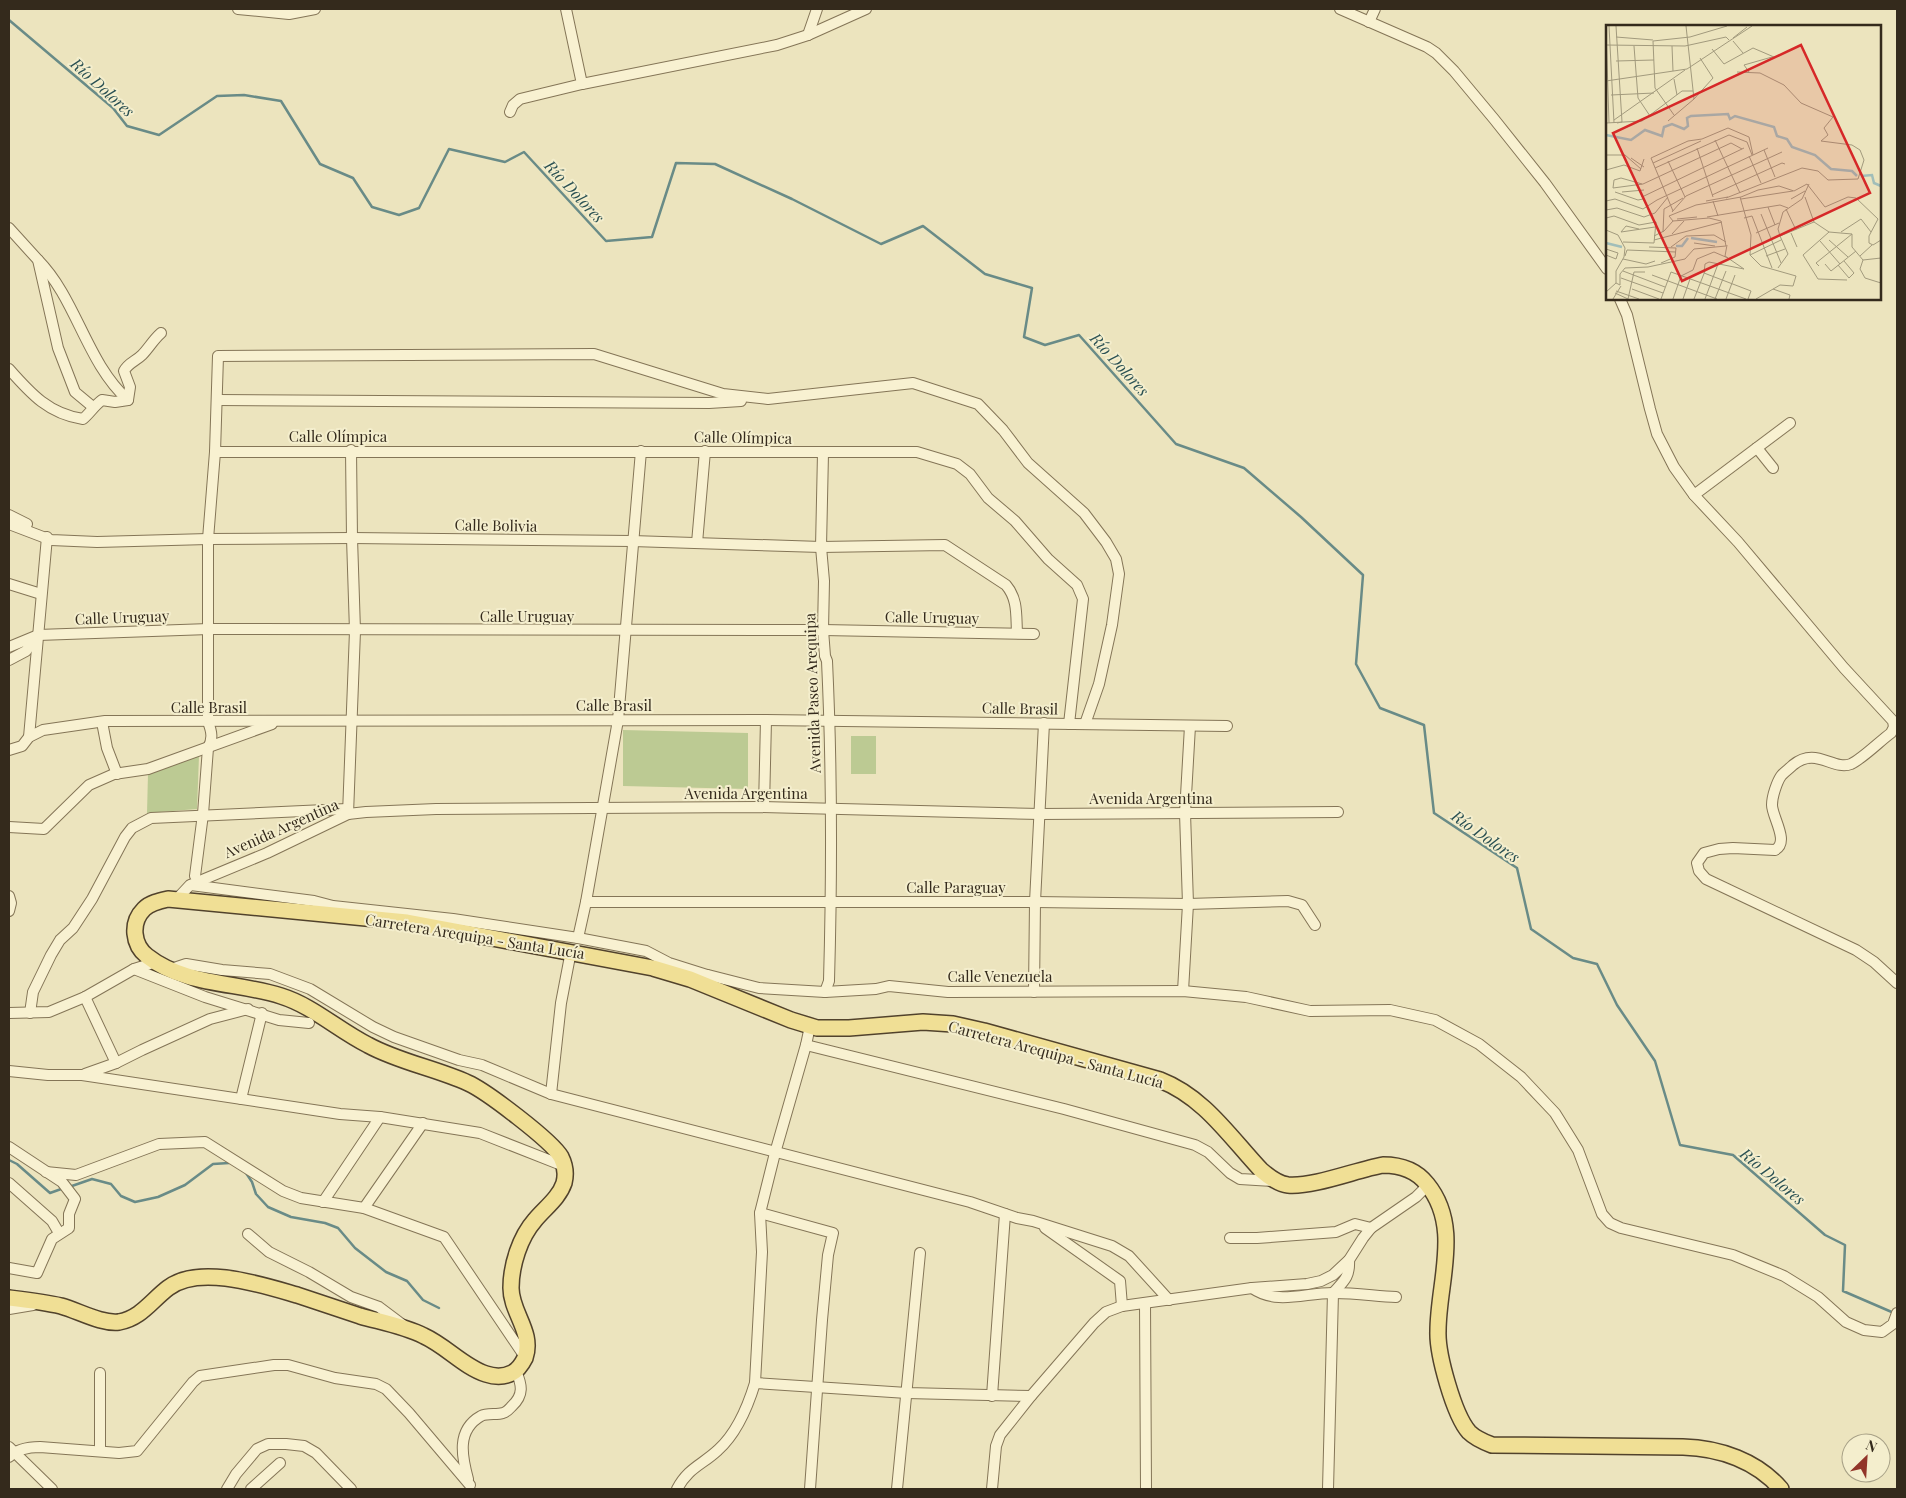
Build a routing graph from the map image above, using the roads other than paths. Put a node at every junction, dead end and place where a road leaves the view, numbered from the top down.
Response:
1 (238, 9) edge
2 (315, 9) edge
3 (566, 9) edge
4 (817, 9) edge
5 (866, 9) edge
6 (1340, 9) edge
7 (1375, 9) edge
8 (1369, 22) junction
9 (808, 35) junction
10 (582, 84) junction
11 (510, 112) dead end
12 (9, 230) edge
13 (38, 260) junction
14 (1606, 268) edge
15 (1620, 300) edge
16 (161, 333) dead end
17 (9, 369) edge
18 (768, 399) junction
19 (128, 400) junction
20 (217, 400) junction
21 (93, 407) junction
22 (1790, 423) dead end
23 (1757, 448) junction
24 (351, 450) junction
25 (641, 451) junction
26 (704, 451) junction
27 (215, 452) junction
28 (823, 453) junction
29 (1773, 468) dead end
30 (1694, 495) junction
31 (9, 515) edge
32 (9, 524) edge
33 (47, 537) junction
34 (208, 538) junction
35 (352, 538) junction
36 (632, 542) junction
37 (697, 543) junction
38 (820, 547) junction
39 (9, 584) edge
40 (41, 594) junction
41 (209, 629) junction
42 (355, 630) junction
43 (823, 630) junction
44 (625, 631) junction
45 (1017, 633) junction
46 (1034, 634) dead end
47 (38, 635) junction
48 (9, 647) edge
49 (9, 660) edge
50 (618, 720) junction
51 (766, 720) junction
52 (352, 721) junction
53 (830, 721) junction
54 (102, 722) junction
55 (208, 722) junction
56 (279, 722) junction
57 (1044, 723) junction
58 (1069, 724) junction
59 (1085, 724) junction
60 (1190, 726) junction
61 (1227, 726) dead end
62 (29, 737) junction
63 (208, 748) junction
64 (9, 750) edge
65 (117, 774) junction
66 (764, 807) junction
67 (602, 808) junction
68 (830, 809) junction
69 (348, 811) junction
70 (1338, 812) dead end
71 (1185, 813) junction
72 (203, 814) junction
73 (1040, 814) junction
74 (9, 827) edge
75 (192, 880) junction
76 (9, 896) edge
77 (176, 900) junction
78 (586, 902) junction
79 (1035, 902) junction
80 (831, 903) junction
81 (1188, 904) junction
82 (9, 911) edge
83 (1315, 925) dead end
84 (574, 944) junction
85 (156, 962) junction
86 (134, 969) junction
87 (171, 969) junction
88 (708, 975) junction
89 (690, 979) junction
90 (1897, 983) edge
91 (1183, 991) junction
92 (824, 992) junction
93 (1034, 992) junction
94 (84, 997) junction
95 (248, 1009) junction
96 (9, 1013) edge
97 (30, 1013) junction
98 (262, 1014) junction
99 (309, 1023) dead end
100 (810, 1026) junction
101 (806, 1045) junction
102 (116, 1063) junction
103 (9, 1071) edge
104 (82, 1075) junction
105 (550, 1094) junction
106 (241, 1098) junction
107 (380, 1116) junction
108 (423, 1123) junction
109 (9, 1147) edge
110 (775, 1153) junction
111 (564, 1166) junction
112 (46, 1172) junction
113 (1277, 1182) junction
114 (9, 1183) edge
115 (1428, 1185) junction
116 (323, 1202) junction
117 (364, 1208) junction
118 (760, 1213) junction
119 (1005, 1214) junction
120 (1033, 1221) junction
121 (1372, 1228) junction
122 (59, 1233) junction
123 (248, 1234) dead end
124 (1230, 1238) dead end
125 (920, 1253) dead end
126 (1349, 1260) junction
127 (9, 1268) edge
128 (1252, 1288) junction
129 (1333, 1293) junction
130 (1396, 1297) dead end
131 (9, 1298) edge
132 (1169, 1300) junction
133 (44, 1303) junction
134 (1145, 1303) junction
135 (1122, 1306) junction
136 (9, 1308) edge
137 (1897, 1314) edge
138 (410, 1330) junction
139 (525, 1357) junction
140 (516, 1371) junction
141 (100, 1373) dead end
142 (755, 1383) junction
143 (818, 1387) junction
144 (907, 1393) junction
145 (992, 1396) junction
146 (1031, 1396) junction
147 (100, 1451) junction
148 (10, 1452) edge
149 (280, 1463) dead end
150 (471, 1487) edge
151 (52, 1489) edge
152 (227, 1489) edge
153 (251, 1489) edge
154 (351, 1489) edge
155 (677, 1489) edge
156 (810, 1489) edge
157 (897, 1489) edge
158 (992, 1489) edge
159 (1146, 1489) edge
160 (1328, 1489) edge
161 (1781, 1489) edge

1 - 2 street
3 - 10 street
4 - 9 street
5 - 9 street
6 - 8 street
7 - 8 street
8 - 14 street
9 - 10 street
10 - 11 street
12 - 13 street
13 - 19 street
13 - 21 street
15 - 30 street
16 - 19 street
17 - 21 street
18 - 20 street
18 - 20 street
18 - 59 street
19 - 21 street
20 - 27 street
22 - 23 street
23 - 29 street
23 - 30 street
24 - 25 street, Calle Olímpica
24 - 27 street, Calle Olímpica
24 - 35 street
25 - 26 street, Calle Olímpica
25 - 36 street
26 - 28 street, Calle Olímpica
26 - 37 street
27 - 34 street
28 - 38 street, Avenida Paseo Arequipa
28 - 58 street, Calle Olímpica
30 - 90 street
31 - 33 street
32 - 33 street
33 - 34 street, Calle Bolivia
33 - 40 street
34 - 35 street, Calle Bolivia
34 - 41 street
35 - 36 street, Calle Bolivia
35 - 42 street
36 - 37 street, Calle Bolivia
36 - 44 street
37 - 38 street, Calle Bolivia
38 - 43 street, Avenida Paseo Arequipa
38 - 45 street, Calle Bolivia
39 - 40 street
40 - 47 street
41 - 42 street, Calle Uruguay
41 - 47 street, Calle Uruguay
41 - 55 street
42 - 44 street, Calle Uruguay
42 - 52 street
43 - 44 street, Calle Uruguay
43 - 45 street, Calle Uruguay
43 - 53 street, Avenida Paseo Arequipa
44 - 50 street
45 - 46 street, Calle Uruguay
47 - 48 street
47 - 49 street
47 - 62 street
50 - 51 street, Calle Brasil
50 - 52 street, Calle Brasil
50 - 67 street
51 - 53 street, Calle Brasil
51 - 66 street
52 - 56 street, Calle Brasil
52 - 69 street
53 - 57 street, Calle Brasil
53 - 68 street, Avenida Paseo Arequipa
54 - 55 street, Calle Brasil
54 - 62 street, Calle Brasil
54 - 65 street
55 - 56 street, Calle Brasil
55 - 63 street
56 - 63 street
57 - 58 street, Calle Brasil
57 - 73 street
58 - 59 street, Calle Brasil
59 - 60 street, Calle Brasil
60 - 61 street, Calle Brasil
60 - 71 street
62 - 64 street, Calle Brasil
63 - 65 street
63 - 72 street
65 - 74 street
66 - 67 street, Avenida Argentina
66 - 68 street, Avenida Argentina
67 - 69 street, Avenida Argentina
67 - 78 street
68 - 73 street, Avenida Argentina
68 - 80 street, Avenida Paseo Arequipa
69 - 72 street
69 - 75 street, Avenida Argentina
70 - 71 street, Avenida Argentina
71 - 73 street, Avenida Argentina
71 - 81 street
72 - 75 street
72 - 97 street
73 - 79 street
75 - 77 street, Avenida Argentina
75 - 84 street
76 - 82 street
77 - 84 main road, Carretera Arequipa - Santa Lucía
77 - 85 main road, Carretera Arequipa - Santa Lucía
78 - 80 street, Calle Paraguay
78 - 84 street
79 - 80 street, Calle Paraguay
79 - 81 street, Calle Paraguay
79 - 93 street
80 - 92 street, Avenida Paseo Arequipa
81 - 83 street, Calle Paraguay
81 - 91 street
84 - 88 street
84 - 89 main road, Carretera Arequipa - Santa Lucía
84 - 105 street
85 - 86 street
85 - 87 main road, Carretera Arequipa - Santa Lucía
86 - 94 street
86 - 95 street
87 - 105 street
87 - 111 main road, Carretera Arequipa - Santa Lucía
88 - 89 street, Calle Venezuela
88 - 92 street, Calle Venezuela
89 - 100 main road, Carretera Arequipa - Santa Lucía
91 - 93 street, Calle Venezuela
91 - 137 street, Calle Venezuela
92 - 93 street, Calle Venezuela
94 - 97 street
94 - 102 street
95 - 98 street
95 - 102 street
96 - 97 street
98 - 99 street
98 - 106 street
100 - 101 street
100 - 113 main road, Carretera Arequipa - Santa Lucía
101 - 110 street
101 - 113 street
102 - 104 street
103 - 104 street
104 - 106 street
105 - 110 street
106 - 107 street
107 - 108 street
107 - 116 street
108 - 111 street
108 - 117 street
109 - 112 street
110 - 118 street
110 - 119 street
111 - 139 main road
112 - 116 street
112 - 122 street
113 - 115 main road
114 - 122 street
115 - 121 street
115 - 161 main road
116 - 117 street
117 - 139 street
118 - 142 street
118 - 143 street
119 - 120 street
119 - 145 street
120 - 132 street
120 - 135 street
121 - 124 street
121 - 126 street
122 - 127 street
123 - 138 street
125 - 144 street
126 - 128 street
126 - 129 street
128 - 129 street
128 - 132 street
129 - 130 street
129 - 160 street
131 - 133 main road
132 - 134 street
133 - 136 street
133 - 138 main road
134 - 135 street
134 - 159 street
135 - 146 street
138 - 140 main road
139 - 140 main road
140 - 150 street
141 - 147 street
142 - 143 street
142 - 155 street
143 - 144 street
143 - 156 street
144 - 145 street
144 - 157 street
145 - 146 street
146 - 158 street
147 - 148 street
147 - 150 street
148 - 151 street
149 - 153 street
152 - 154 street

